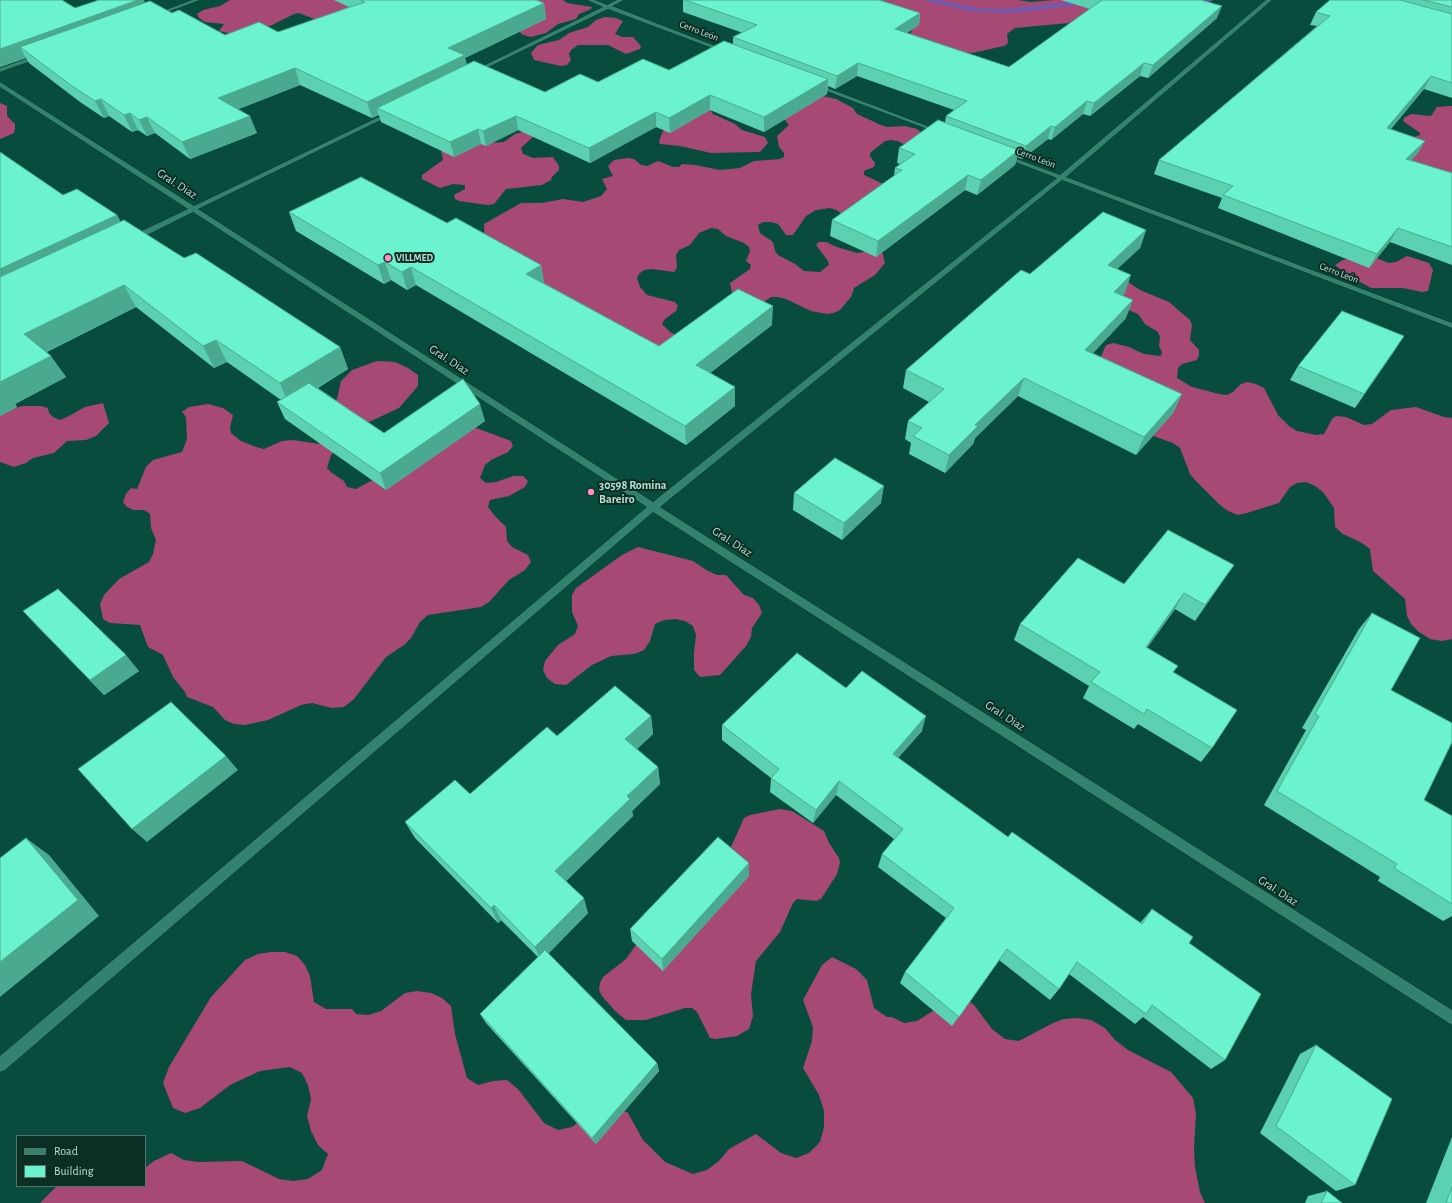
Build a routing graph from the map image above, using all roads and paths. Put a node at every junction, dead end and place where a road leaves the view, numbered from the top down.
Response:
1 (197, 0) edge
2 (590, 0) edge
3 (621, 0) edge
4 (1269, 0) edge
5 (607, 6) junction
6 (146, 18) edge
7 (734, 54) edge
8 (44, 55) edge
9 (0, 70) edge
10 (464, 76) edge
11 (808, 82) edge
12 (0, 84) edge
13 (400, 108) edge
14 (950, 136) edge
15 (994, 153) edge
16 (1061, 178) junction
17 (193, 210) junction
18 (129, 241) edge
19 (1452, 326) edge
20 (653, 507) junction
21 (1452, 1018) edge
22 (0, 1065) edge

1 - 6 street
2 - 5 street, Cerro León
3 - 5 street
4 - 16 street
5 - 7 street, Cerro León
5 - 10 street
8 - 9 street
11 - 14 street
12 - 17 street, Gral. Diaz
13 - 17 street
15 - 16 street, Cerro León
16 - 19 street, Cerro León
16 - 20 street
17 - 18 street
17 - 20 street, Gral. Diaz
20 - 21 street, Gral. Diaz
20 - 22 street

